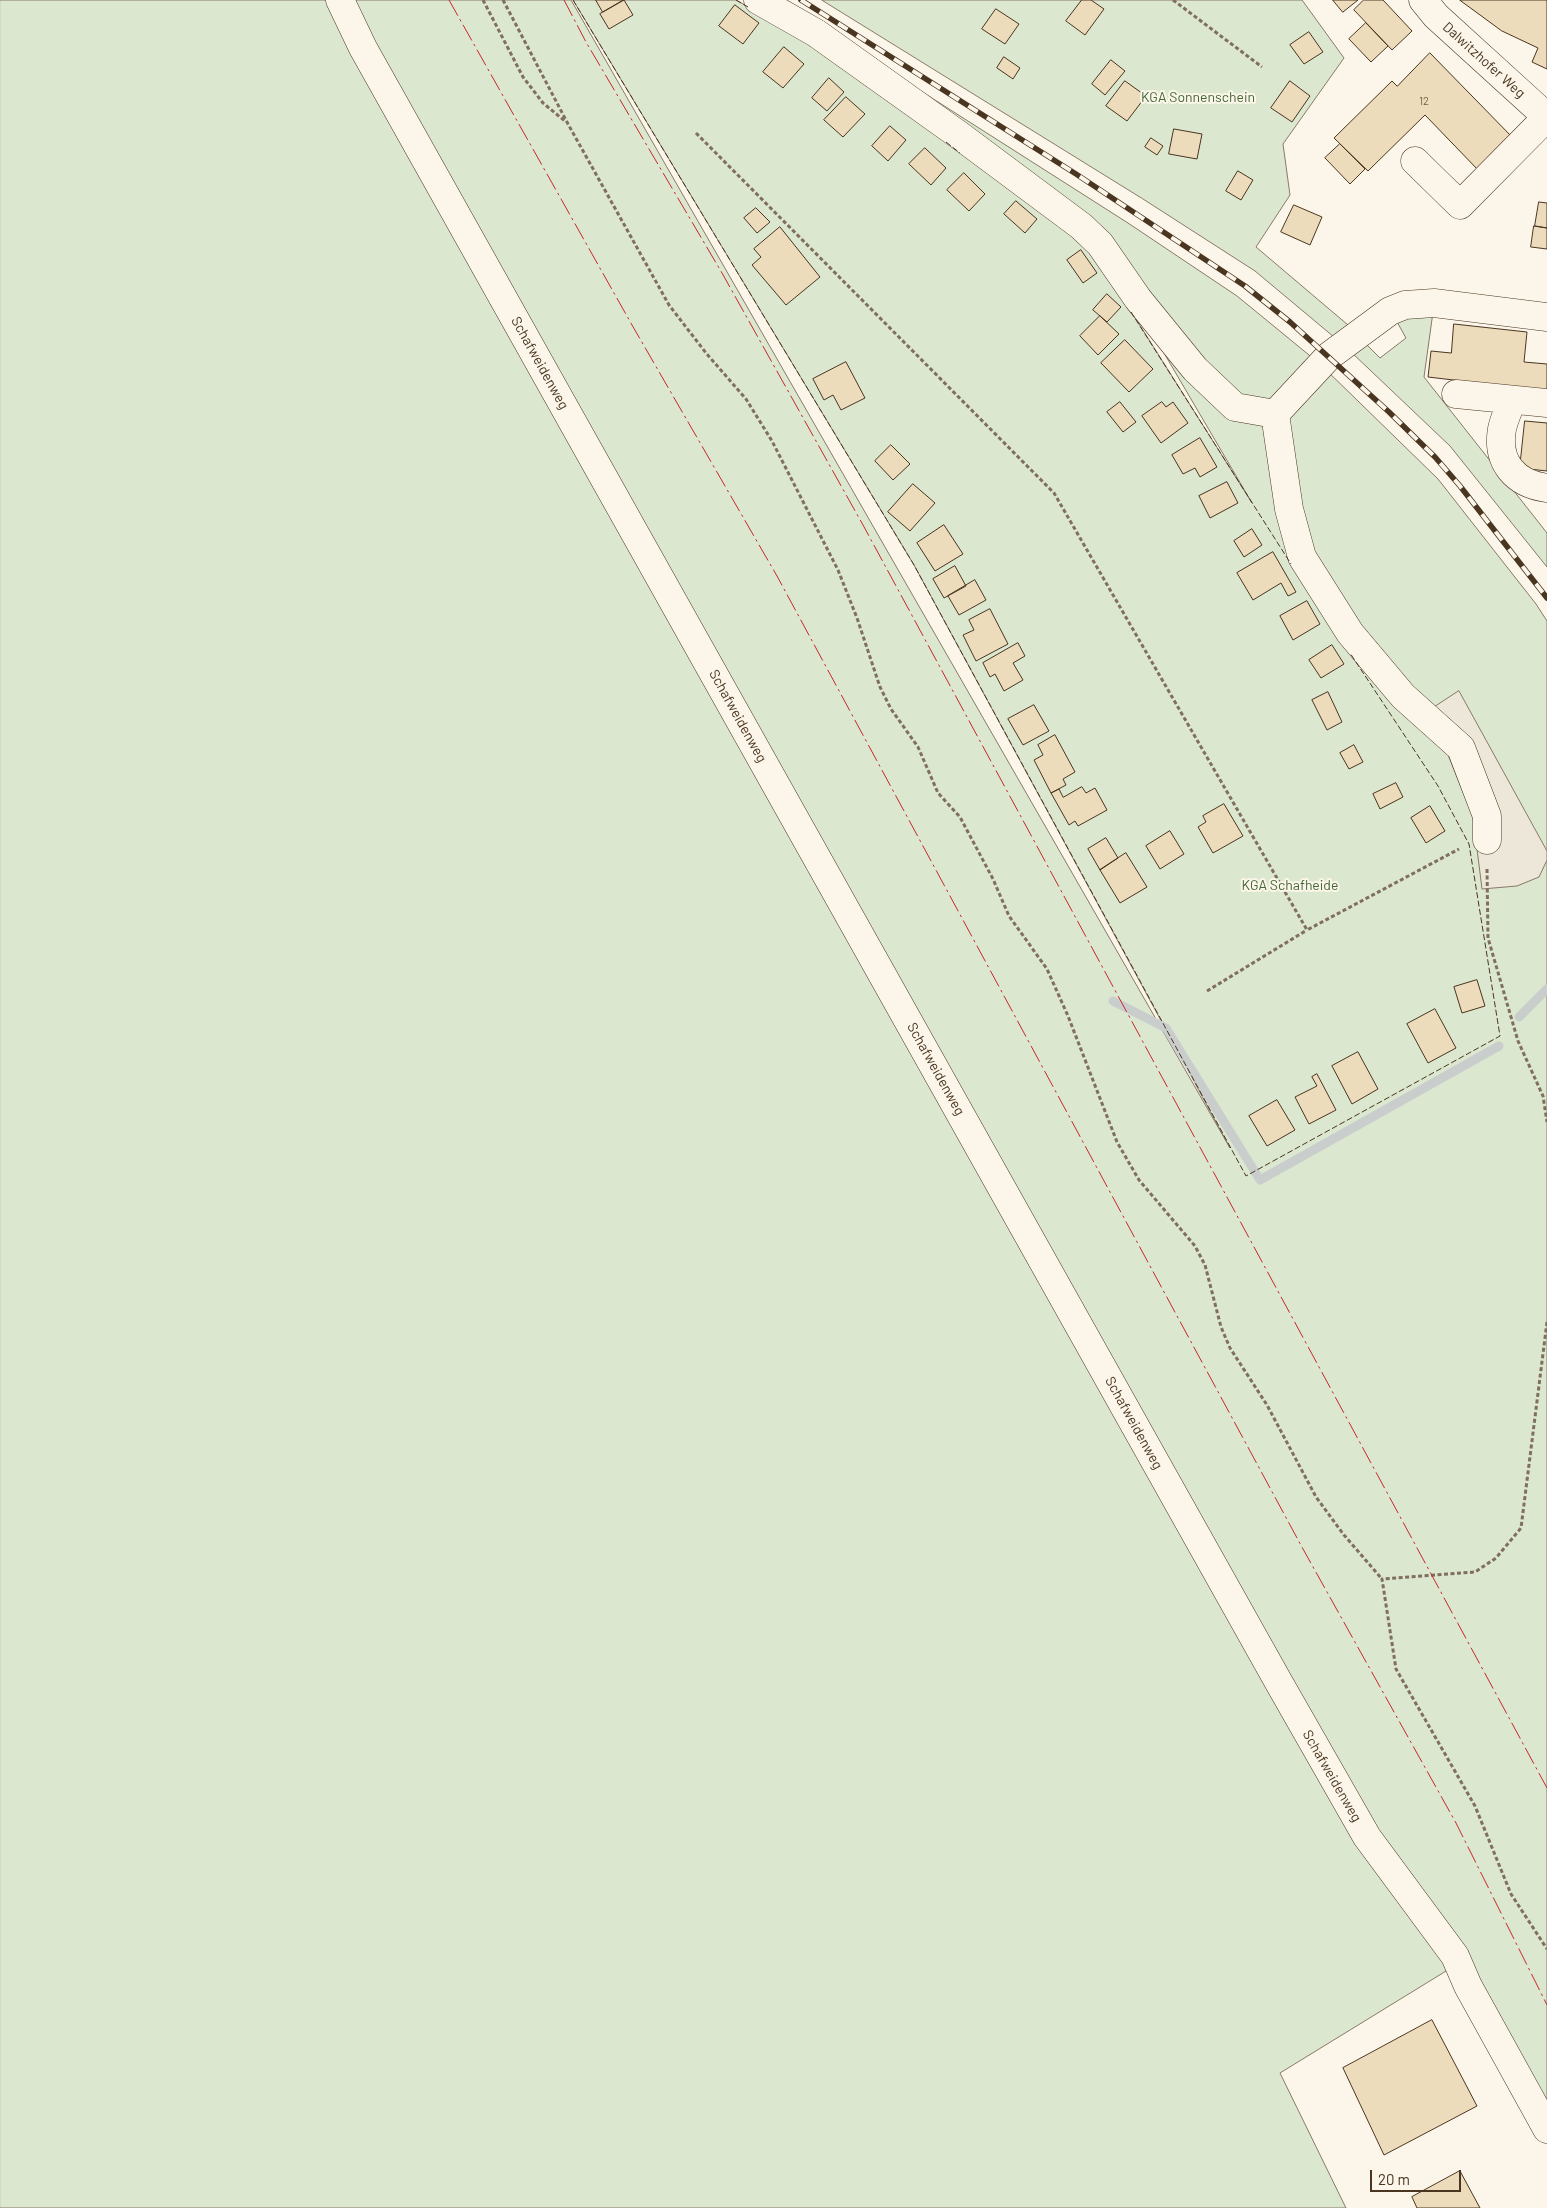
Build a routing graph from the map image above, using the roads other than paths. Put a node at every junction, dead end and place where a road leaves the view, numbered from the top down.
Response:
1 (340, 0) edge
2 (758, 0) edge
3 (1423, 0) edge
4 (1547, 117) edge
5 (1415, 161) dead end
6 (1547, 317) edge
7 (1456, 394) dead end
8 (1512, 400) junction
9 (1547, 403) edge
10 (1275, 414) junction
11 (1547, 488) edge
12 (1487, 840) road end
13 (1547, 2129) edge

1 - 13 street, Schafweidenweg
2 - 10 street
3 - 4 street, Dalwitzhofer Weg
4 - 5 street
6 - 10 street
7 - 8 street
8 - 9 street
8 - 11 street
10 - 12 street

